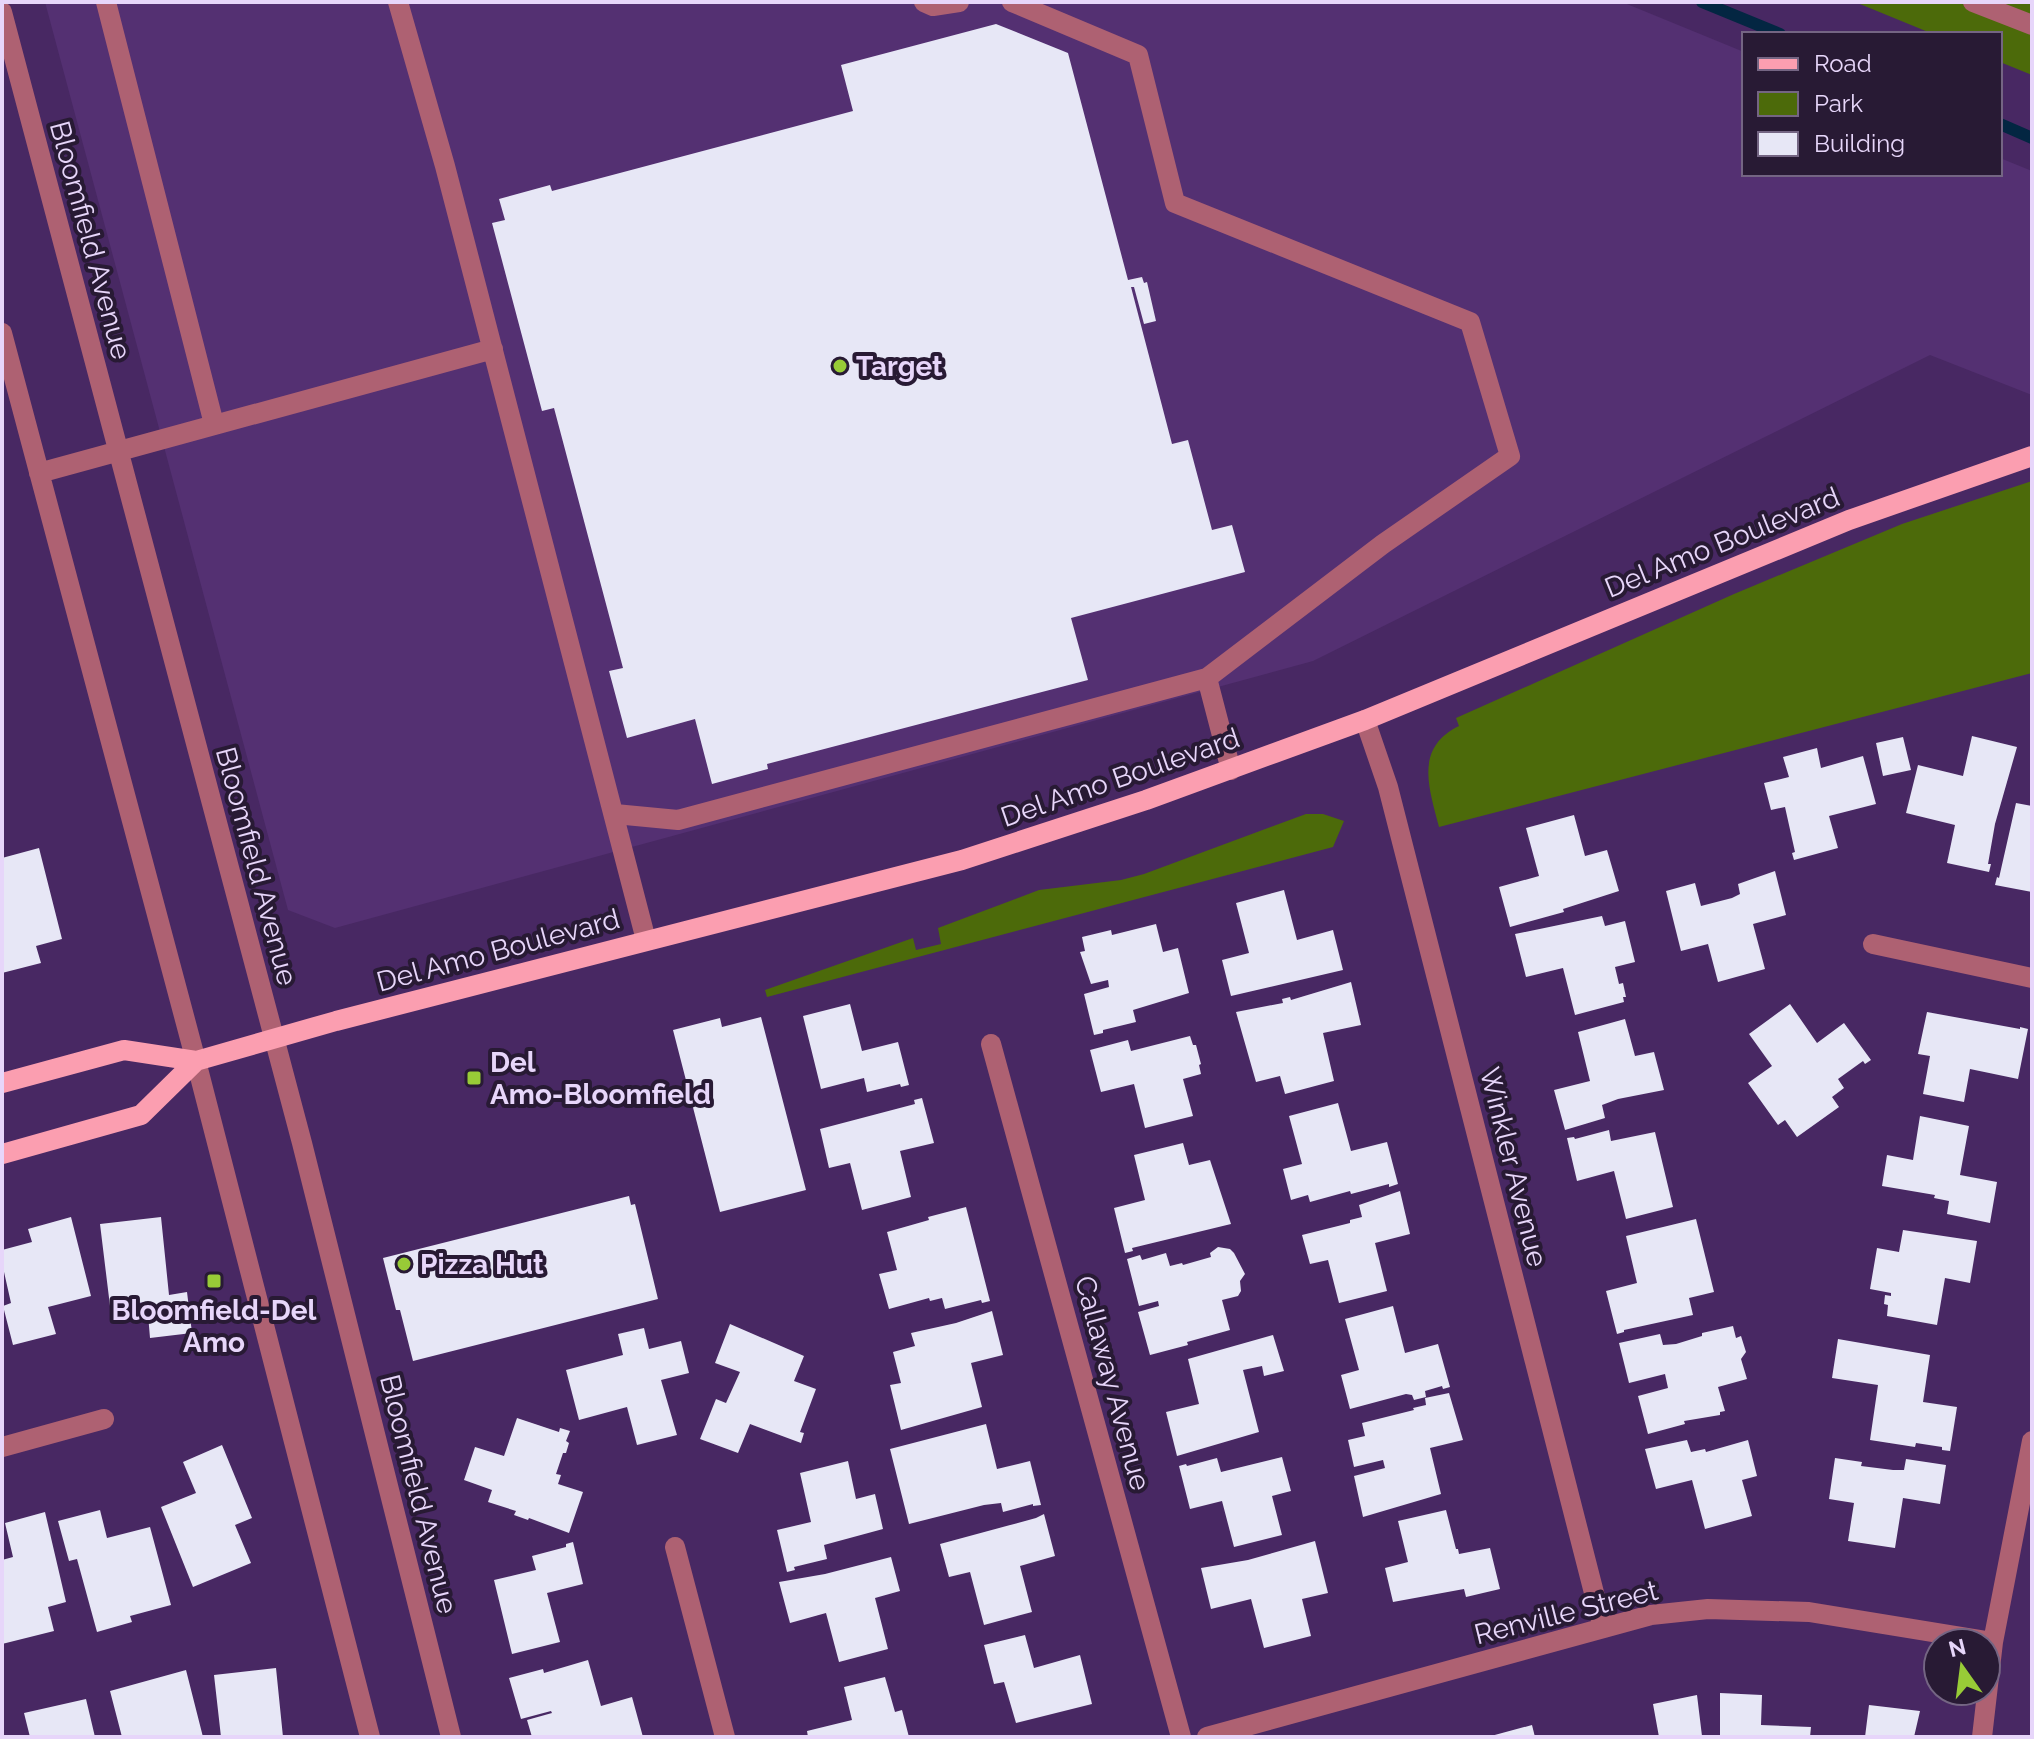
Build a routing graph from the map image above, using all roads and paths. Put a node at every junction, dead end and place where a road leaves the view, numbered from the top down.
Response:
1 (106, 2) edge
2 (398, 2) edge
3 (924, 2) edge
4 (959, 2) edge
5 (1012, 2) edge
6 (1973, 2) edge
7 (2, 12) edge
8 (2032, 25) edge
9 (2, 333) edge
10 (493, 349) junction
11 (224, 422) junction
12 (118, 450) junction
13 (2032, 456) edge
14 (39, 473) junction
15 (1207, 678) junction
16 (1365, 720) junction
17 (1231, 770) junction
18 (615, 814) junction
19 (646, 940) junction
20 (1873, 944) dead end
21 (2032, 978) edge
22 (275, 1040) junction
23 (991, 1044) dead end
24 (196, 1061) junction
25 (2, 1083) edge
26 (2, 1154) edge
27 (104, 1419) dead end
28 (2032, 1441) edge
29 (2, 1447) edge
30 (675, 1547) dead end
31 (1996, 1627) edge
32 (1603, 1628) junction
33 (1922, 1630) edge
34 (1985, 1707) edge
35 (370, 1737) edge
36 (451, 1737) edge
37 (725, 1737) edge
38 (1181, 1737) edge
39 (1207, 1737) edge
40 (1982, 1737) edge

1 - 11 street
2 - 10 street
3 - 4 street
5 - 15 street
6 - 8 street
7 - 12 street, Bloomfield Avenue
9 - 14 street
10 - 11 street
10 - 18 street
11 - 12 street
12 - 14 street
12 - 22 street, Bloomfield Avenue
13 - 16 main road, Del Amo Boulevard
14 - 24 street
15 - 17 street
15 - 18 street
16 - 17 main road, Del Amo Boulevard
16 - 32 street, Winkler Avenue
17 - 19 main road, Del Amo Boulevard
18 - 19 street
19 - 22 main road, Del Amo Boulevard
20 - 21 street
22 - 24 main road, Del Amo Boulevard
22 - 36 street, Bloomfield Avenue
23 - 38 street, Callaway Avenue
24 - 25 main road, Del Amo Boulevard
24 - 26 main road, Del Amo Boulevard
24 - 35 street
27 - 29 street
28 - 31 street
30 - 37 street
32 - 33 street, Renville Street
32 - 39 street, Renville Street
34 - 40 street

